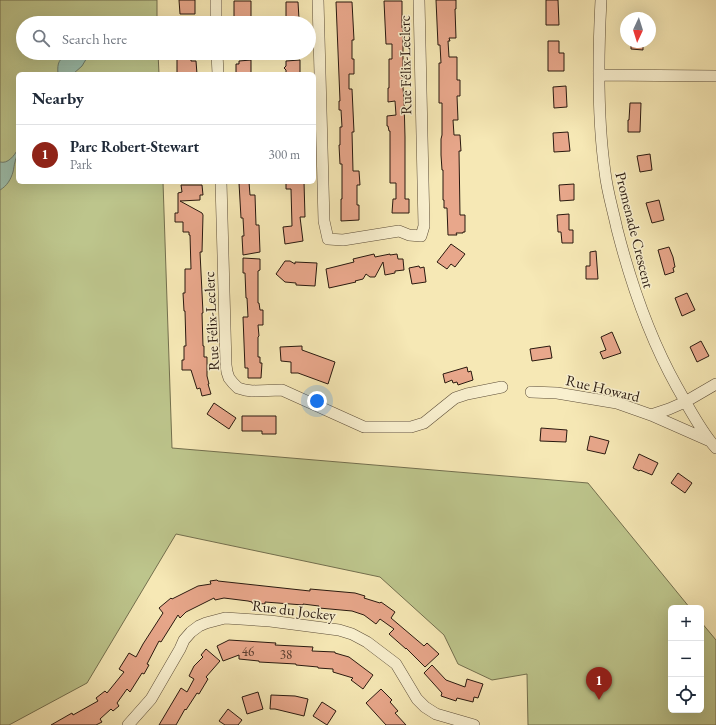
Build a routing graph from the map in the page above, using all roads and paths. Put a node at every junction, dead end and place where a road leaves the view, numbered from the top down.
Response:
1 (216, 0) edge
2 (318, 0) edge
3 (419, 0) edge
4 (601, 0) edge
5 (216, 16) edge
6 (217, 60) edge
7 (218, 72) edge
8 (599, 75) junction
9 (716, 76) edge
10 (221, 184) edge
11 (716, 384) edge
12 (502, 387) dead end
13 (531, 392) dead end
14 (685, 402) junction
15 (650, 415) junction
16 (713, 445) edge
17 (128, 725) edge
18 (474, 725) edge

1 - 5 street
2 - 3 street, Rue Félix-Leclerc
4 - 8 street, Promenade Crescent
6 - 7 street
8 - 9 street
8 - 14 street, Promenade Crescent
10 - 12 street, Rue Félix-Leclerc
11 - 14 street
13 - 15 street, Rue Howard
14 - 15 street
14 - 16 street, Promenade Crescent
15 - 16 street, Rue Howard
17 - 18 street, Rue du Jockey

